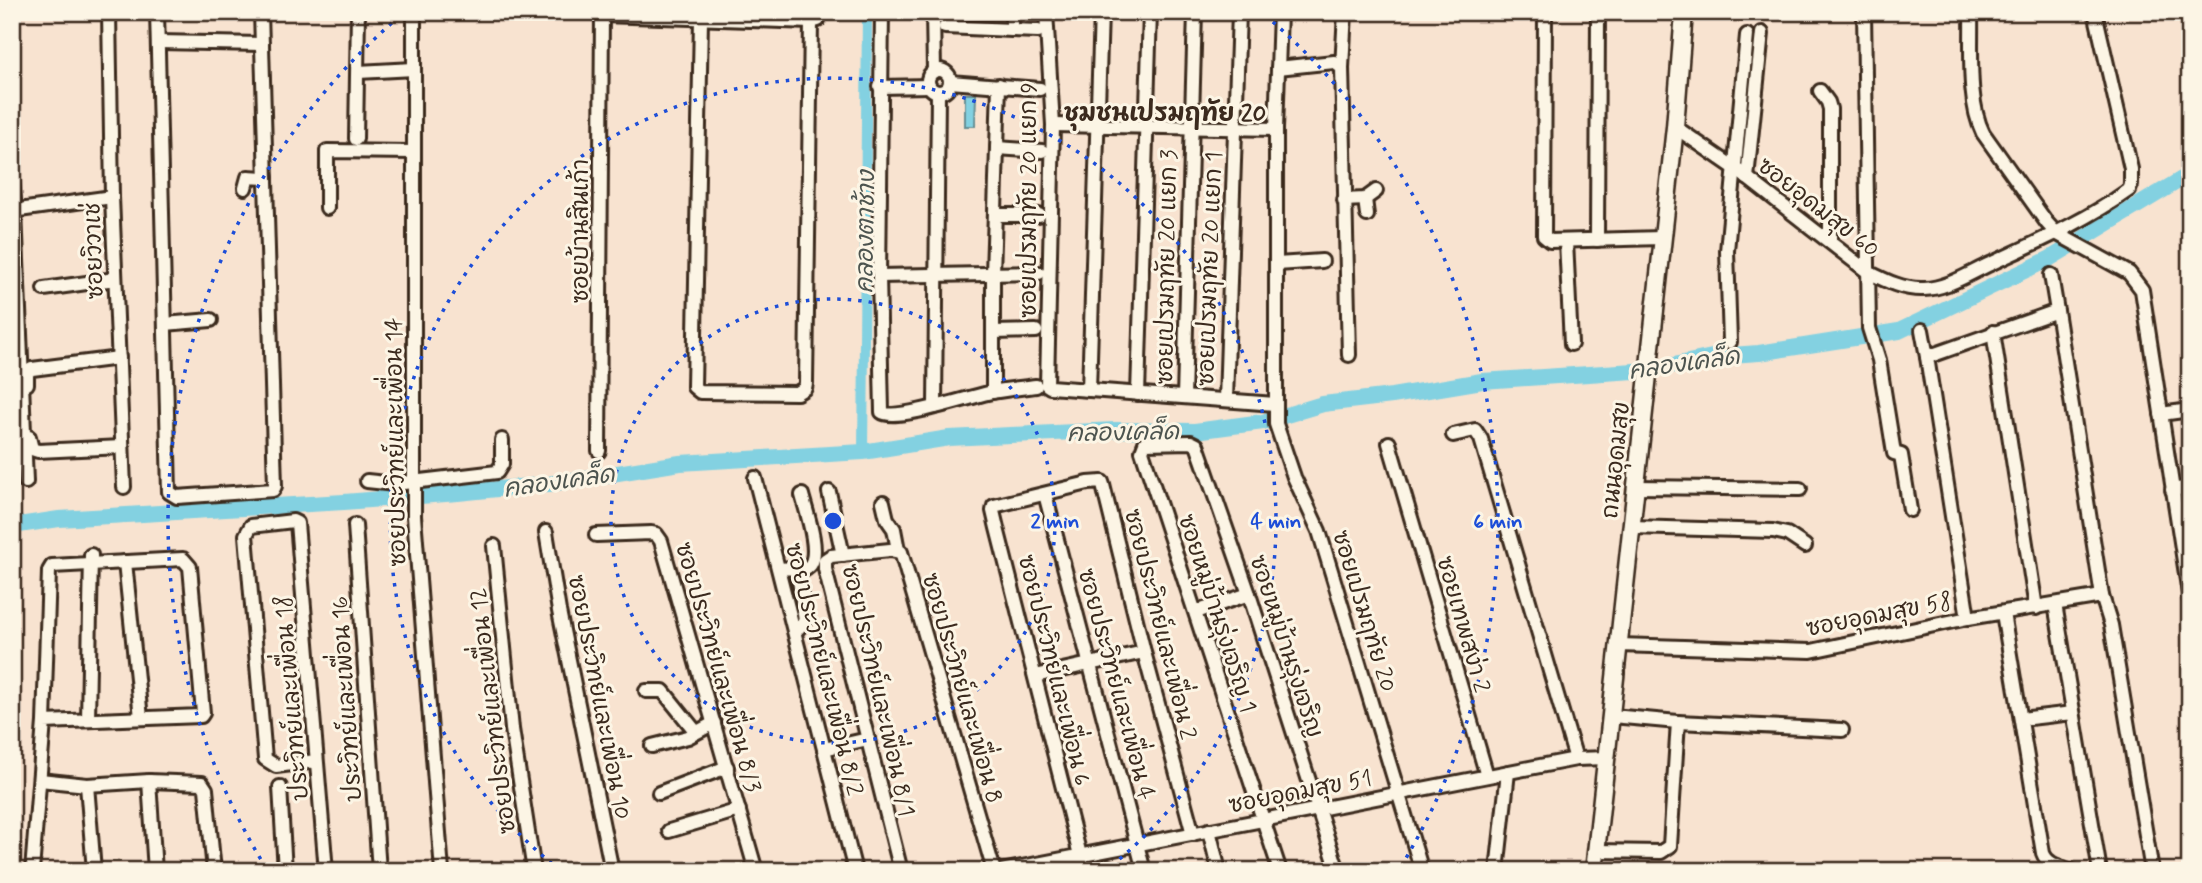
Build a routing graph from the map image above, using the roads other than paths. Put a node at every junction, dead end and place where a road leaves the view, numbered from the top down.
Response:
1 (109, 12) edge
2 (158, 12) edge
3 (261, 12) edge
4 (358, 12) edge
5 (414, 12) edge
6 (882, 12) edge
7 (933, 12) edge
8 (1012, 12) edge
9 (1046, 12) edge
10 (1101, 12) edge
11 (1150, 12) edge
12 (1195, 12) edge
13 (1238, 12) edge
14 (1280, 12) edge
15 (1345, 12) edge
16 (1545, 12) edge
17 (1598, 12) edge
18 (1684, 12) edge
19 (1864, 12) edge
20 (1971, 12) edge
21 (2095, 12) edge
22 (602, 13) edge
23 (720, 15) edge
24 (815, 17) edge
25 (701, 19) junction
26 (945, 27) dead end
27 (1012, 30) junction
28 (1038, 31) dead end
29 (1762, 33) dead end
30 (1747, 36) dead end
31 (158, 42) junction
32 (262, 44) junction
33 (1278, 68) junction
34 (1342, 68) junction
35 (414, 69) junction
36 (934, 71) junction
37 (358, 72) junction
38 (950, 82) junction
39 (999, 85) junction
40 (880, 87) junction
41 (933, 89) junction
42 (1040, 89) dead end
43 (1820, 91) dead end
44 (1053, 125) junction
45 (1098, 126) junction
46 (1146, 127) junction
47 (1191, 127) junction
48 (1675, 127) junction
49 (1235, 128) junction
50 (1276, 129) junction
51 (356, 139) dead end
52 (997, 148) junction
53 (1042, 151) dead end
54 (414, 152) junction
55 (1733, 167) junction
56 (266, 178) junction
57 (1747, 178) junction
58 (12, 181) edge
59 (245, 188) dead end
60 (1376, 191) dead end
61 (112, 197) junction
62 (1365, 199) junction
63 (1344, 200) junction
64 (327, 208) dead end
65 (14, 210) edge
66 (996, 215) junction
67 (1039, 215) dead end
68 (1367, 215) dead end
69 (2061, 236) junction
70 (1662, 238) junction
71 (1597, 240) junction
72 (1566, 241) junction
73 (1830, 242) junction
74 (1322, 261) dead end
75 (1277, 264) junction
76 (1868, 272) junction
77 (1040, 273) dead end
78 (993, 274) junction
79 (936, 275) junction
80 (2051, 275) dead end
81 (879, 276) junction
82 (115, 279) junction
83 (44, 289) dead end
84 (2057, 311) junction
85 (211, 320) dead end
86 (165, 324) junction
87 (1922, 330) dead end
88 (1036, 331) dead end
89 (993, 332) junction
90 (1993, 332) junction
91 (1730, 342) dead end
92 (1571, 344) dead end
93 (1349, 355) dead end
94 (1927, 357) junction
95 (119, 358) junction
96 (17, 382) edge
97 (1036, 386) dead end
98 (1089, 390) junction
99 (993, 392) junction
100 (1138, 394) junction
101 (1184, 397) junction
102 (1226, 400) junction
103 (935, 407) junction
104 (2190, 410) edge
105 (1275, 414) junction
106 (2161, 414) junction
107 (1453, 435) dead end
108 (502, 440) dead end
109 (1169, 442) joint
110 (1390, 443) dead end
111 (122, 447) junction
112 (599, 451) dead end
113 (755, 478) dead end
114 (368, 481) dead end
115 (26, 482) dead end
116 (414, 483) junction
117 (124, 487) dead end
118 (1636, 487) junction
119 (2190, 487) edge
120 (1800, 489) dead end
121 (2172, 490) junction
122 (829, 492) dead end
123 (1045, 494) junction
124 (802, 495) dead end
125 (883, 502) dead end
126 (1910, 510) dead end
127 (355, 525) dead end
128 (1631, 527) junction
129 (546, 532) dead end
130 (596, 535) dead end
131 (494, 546) dead end
132 (1805, 546) dead end
133 (898, 550) junction
134 (866, 553) joint
135 (843, 555) junction
136 (91, 559) junction
137 (125, 562) junction
138 (779, 569) junction
139 (798, 574) junction
140 (1249, 594) junction
141 (2102, 596) junction
142 (2190, 600) edge
143 (2055, 604) junction
144 (2036, 608) junction
145 (1196, 612) junction
146 (2003, 614) junction
147 (1968, 618) junction
148 (795, 632) junction
149 (1619, 645) junction
150 (1144, 652) junction
151 (1090, 664) junction
152 (1035, 676) junction
153 (646, 691) dead end
154 (2073, 713) junction
155 (1612, 716) junction
156 (141, 718) junction
157 (2021, 719) junction
158 (88, 720) junction
159 (44, 722) junction
160 (1678, 722) junction
161 (714, 723) junction
162 (1842, 730) dead end
163 (696, 732) junction
164 (868, 739) junction
165 (652, 746) dead end
166 (824, 749) junction
167 (1607, 758) junction
168 (1576, 759) junction
169 (316, 761) junction
170 (727, 767) junction
171 (1508, 772) junction
172 (1487, 776) junction
173 (40, 780) junction
174 (149, 781) junction
175 (87, 785) junction
176 (280, 787) dead end
177 (659, 793) dead end
178 (1400, 793) junction
179 (1318, 809) junction
180 (739, 810) junction
181 (1263, 820) junction
182 (1209, 830) junction
183 (669, 831) dead end
184 (1192, 834) junction
185 (1138, 844) junction
186 (1596, 851) junction
187 (1081, 855) junction
188 (1020, 869) edge
189 (32, 871) edge
190 (94, 871) edge
191 (155, 871) edge
192 (214, 871) edge
193 (285, 871) edge
194 (326, 871) edge
195 (379, 871) edge
196 (442, 871) edge
197 (534, 871) edge
198 (612, 871) edge
199 (757, 871) edge
200 (855, 871) edge
201 (901, 871) edge
202 (994, 871) edge
203 (1001, 871) edge
204 (1084, 871) edge
205 (1144, 871) edge
206 (1219, 871) edge
207 (1280, 871) edge
208 (1338, 871) edge
209 (1422, 871) edge
210 (1497, 871) edge
211 (1594, 871) edge
212 (2072, 871) edge
213 (2100, 871) edge
214 (2152, 871) edge

1 - 61 street, ซอยวิวาเช่
2 - 31 street
3 - 32 street
4 - 37 street
5 - 35 street, ซอยประวิทย์และเพื่อน 14
6 - 40 street
7 - 36 street
8 - 27 street
9 - 44 street, ซอยเปรมฤทัย 20 แยก 9
10 - 45 street
11 - 46 street
12 - 47 street, ซอยเปรมฤทัย 20 แยก 3
13 - 49 street, ซอยเปรมฤทัย 20 แยก 1
14 - 33 street, ซอยเปรมฤทัย 20
15 - 34 street
16 - 72 street
17 - 71 street
18 - 48 main road, ถนนอุดมสุข
19 - 76 street
20 - 69 street
21 - 69 street, ซอยอุดมสุข 60
22 - 25 street
22 - 112 street, ซอยบ้านสินเก้า
23 - 24 street
23 - 25 street
24 - 25 street
26 - 27 street
27 - 28 street
29 - 57 street
30 - 55 street
31 - 32 street
31 - 86 street
32 - 56 street
33 - 34 street
33 - 50 street, ซอยเปรมฤทัย 20
34 - 63 street
35 - 37 street
35 - 54 street, ซอยประวิทย์และเพื่อน 14
36 - 38 street
36 - 41 street
37 - 51 street
38 - 39 street
38 - 41 street
39 - 42 street
39 - 52 street
40 - 41 street
40 - 81 street
41 - 79 street
43 - 73 street
44 - 45 street
44 - 98 street, ซอยเปรมฤทัย 20 แยก 9
45 - 46 street
45 - 98 street
46 - 47 street
46 - 100 street
47 - 49 street
47 - 101 street, ซอยเปรมฤทัย 20 แยก 3
48 - 55 street, ซอยอุดมสุข 60
48 - 70 main road, ถนนอุดมสุข
49 - 50 street
49 - 102 street, ซอยเปรมฤทัย 20 แยก 1
50 - 75 street, ซอยเปรมฤทัย 20
52 - 53 street
52 - 66 street
54 - 64 street
54 - 116 street, ซอยประวิทย์และเพื่อน 14
55 - 57 street, ซอยอุดมสุข 60
55 - 91 street
56 - 59 street
56 - 86 street
57 - 73 street, ซอยอุดมสุข 60
58 - 65 street
60 - 62 street
61 - 65 street
61 - 82 street, ซอยวิวาเช่
62 - 63 street
62 - 68 street
63 - 93 street
65 - 96 street
66 - 67 street
66 - 78 street
69 - 76 street, ซอยอุดมสุข 60
69 - 106 street
70 - 71 street
70 - 118 main road, ถนนอุดมสุข
71 - 72 street
72 - 92 street
73 - 76 street, ซอยอุดมสุข 60
74 - 75 street
75 - 105 street, ซอยเปรมฤทัย 20
76 - 126 street
77 - 78 street
78 - 79 street
78 - 89 street
79 - 81 street
79 - 103 street
80 - 84 street
81 - 103 street
82 - 83 street
82 - 95 street, ซอยวิวาเช่
84 - 90 street
84 - 141 street
85 - 86 street
87 - 94 street
88 - 89 street
89 - 99 street
90 - 94 street
90 - 144 street
94 - 147 street
95 - 111 street, ซอยวิวาเช่
95 - 111 street
96 - 115 street
97 - 99 street
98 - 100 street
99 - 103 street
100 - 101 street
101 - 102 street
102 - 105 street
104 - 106 street
105 - 178 street, ซอยเปรมฤทัย 20
106 - 121 street
107 - 168 street
108 - 116 street
109 - 140 street, ซอยหมู่บ้านรุ่งเจริญ
109 - 145 street, ซอยหมู่บ้านรุ่งเจริญ 1
110 - 172 street, ซอยเทพสง่า 2
111 - 117 street, ซอยวิวาเช่
113 - 138 street, ซอยประวิทย์และเพื่อน 8/2
114 - 116 street
116 - 196 street, ซอยประวิทย์และเพื่อน 14
118 - 120 street
118 - 128 main road, ถนนอุดมสุข
119 - 121 street
121 - 142 street
122 - 135 street
123 - 150 street, ซอยประวิทย์และเพื่อน 2
123 - 151 street, ซอยประวิทย์และเพื่อน 4
123 - 152 street, ซอยประวิทย์และเพื่อน 6
124 - 139 street
125 - 133 street
127 - 195 street, ประวิทย์และเพื่อน 16
128 - 132 street
128 - 149 main road, ถนนอุดมสุข
129 - 198 street, ซอยประวิทย์และเพื่อน 10
130 - 161 street, ซอยประวิทย์และเพื่อน 8/3
131 - 197 street, ซอยประวิทย์และเพื่อน 12
133 - 134 street, ซอยประวิทย์และเพื่อน 8
133 - 202 street, ซอยประวิทย์และเพื่อน 8
134 - 135 street, ซอยประวิทย์และเพื่อน 8/1
135 - 164 street, ซอยประวิทย์และเพื่อน 8/1
136 - 137 street
136 - 158 street
136 - 159 street
137 - 156 street
137 - 156 street
138 - 139 street
138 - 148 street, ซอยประวิทย์และเพื่อน 8/2
139 - 148 street
140 - 145 street
140 - 179 street, ซอยหมู่บ้านรุ่งเจริญ
141 - 143 street, ซอยอุดมสุข 58
141 - 214 street
143 - 144 street, ซอยอุดมสุข 58
143 - 154 street
144 - 146 street, ซอยอุดมสุข 58
145 - 181 street, ซอยหมู่บ้านรุ่งเจริญ 1
146 - 147 street, ซอยอุดมสุข 58
146 - 157 street
147 - 149 street, ซอยอุดมสุข 58
148 - 166 street, ซอยประวิทย์และเพื่อน 8/2
149 - 155 main road, ถนนอุดมสุข
150 - 151 street
150 - 184 street, ซอยประวิทย์และเพื่อน 2
151 - 152 street
151 - 185 street, ซอยประวิทย์และเพื่อน 4
152 - 187 street, ซอยประวิทย์และเพื่อน 6
153 - 163 street
154 - 157 street
154 - 213 street
155 - 160 street
155 - 167 main road, ถนนอุดมสุข
156 - 158 street
157 - 212 street
158 - 159 street
159 - 173 street
160 - 162 street
160 - 186 street
161 - 163 street
161 - 170 street, ซอยประวิทย์และเพื่อน 8/3
163 - 165 street
164 - 166 street
164 - 201 street, ซอยประวิทย์และเพื่อน 8/1
166 - 200 street, ซอยประวิทย์และเพื่อน 8/2
167 - 168 street, ซอยอุดมสุข 51
167 - 186 main road, ถนนอุดมสุข
168 - 171 street, ซอยอุดมสุข 51
169 - 169 street, ประวิทย์และเพื่อน 18
169 - 194 street, ประวิทย์และเพื่อน 18
170 - 177 street
170 - 180 street, ซอยประวิทย์และเพื่อน 8/3
171 - 172 street, ซอยอุดมสุข 51
171 - 210 street
172 - 178 street, ซอยอุดมสุข 51
173 - 175 street
173 - 189 street
174 - 175 street
174 - 191 street
174 - 192 street
175 - 190 street
176 - 193 street
178 - 179 street, ซอยอุดมสุข 51
178 - 209 street, ซอยเปรมฤทัย 20
179 - 181 street, ซอยอุดมสุข 51
179 - 208 street, ซอยหมู่บ้านรุ่งเจริญ
180 - 183 street
180 - 199 street, ซอยประวิทย์และเพื่อน 8/3
181 - 182 street, ซอยอุดมสุข 51
181 - 207 street, ซอยหมู่บ้านรุ่งเจริญ 1
182 - 184 street, ซอยอุดมสุข 51
182 - 206 street
184 - 185 street, ซอยอุดมสุข 51
185 - 187 street, ซอยอุดมสุข 51
185 - 205 street, ซอยประวิทย์และเพื่อน 4
186 - 211 main road, ถนนอุดมสุข
187 - 188 street, ซอยอุดมสุข 51
187 - 204 street, ซอยประวิทย์และเพื่อน 6
188 - 203 street, ซอยอุดมสุข 51

